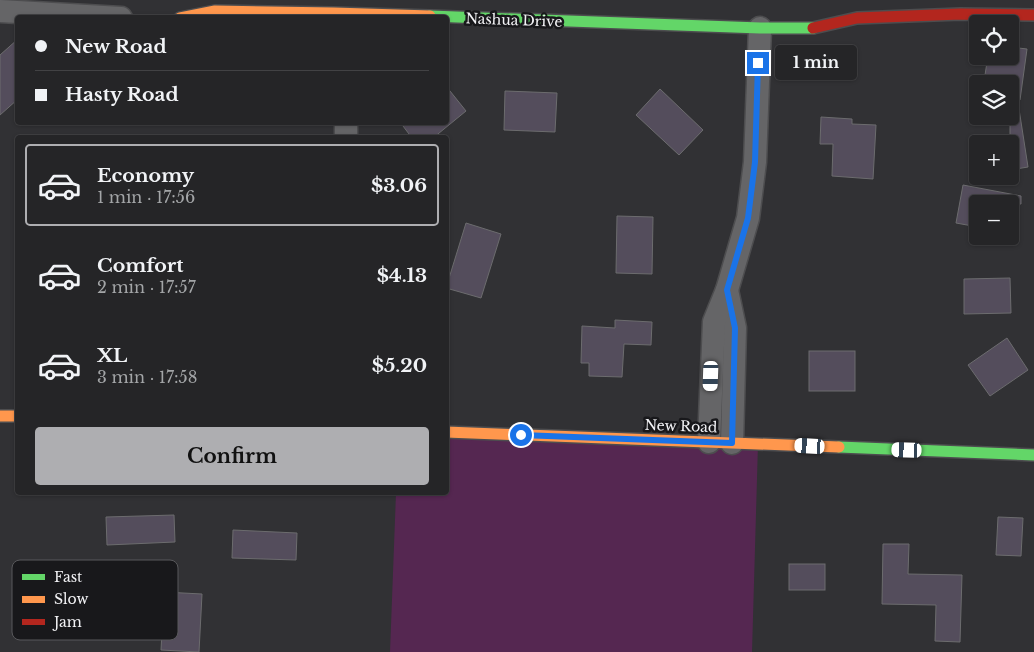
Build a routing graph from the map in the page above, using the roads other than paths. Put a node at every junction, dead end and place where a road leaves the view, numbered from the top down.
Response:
1 (0, 11) edge
2 (69, 15) edge
3 (195, 15) edge
4 (321, 15) edge
5 (1034, 15) edge
6 (449, 19) edge
7 (760, 28) junction
8 (727, 290) junction
9 (0, 416) edge
10 (15, 416) edge
11 (449, 432) edge
12 (709, 442) junction
13 (732, 443) junction
14 (1034, 455) edge

1 - 2 street
3 - 4 street, Nashua Drive
5 - 7 street, Nashua Drive
6 - 7 street, Nashua Drive
7 - 8 street
8 - 12 street
8 - 13 street
9 - 10 street
11 - 12 street, New Road
12 - 13 street, New Road
13 - 14 street, New Road

